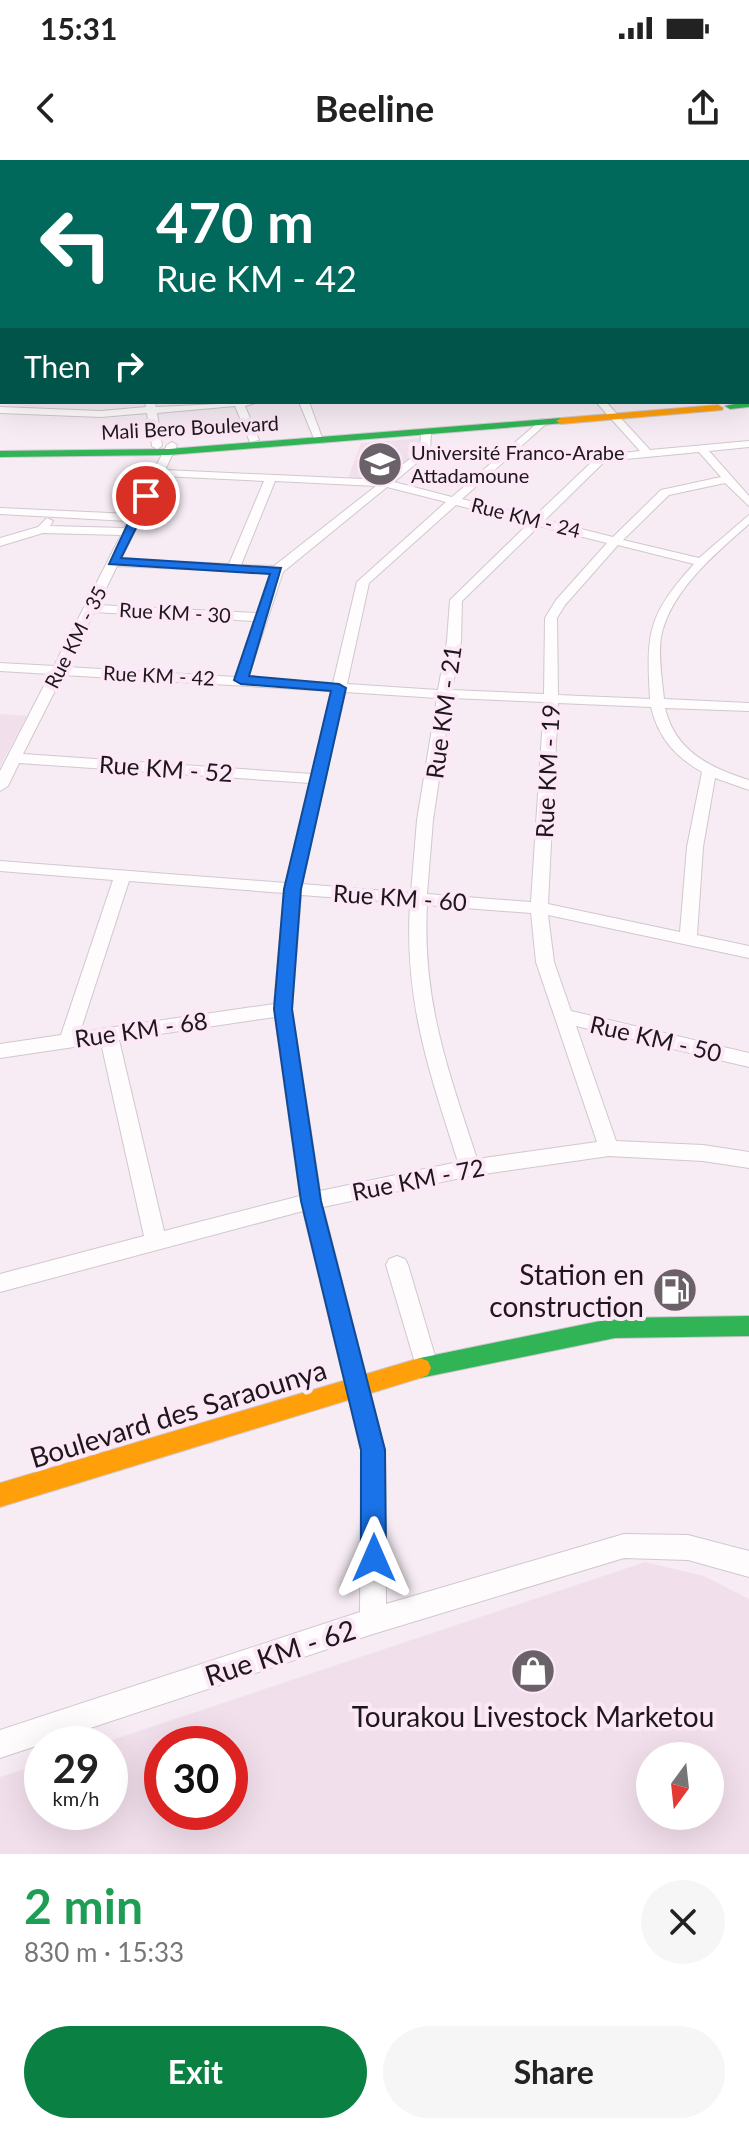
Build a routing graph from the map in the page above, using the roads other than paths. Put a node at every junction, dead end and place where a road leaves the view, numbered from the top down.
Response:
1 (209, 404) edge
2 (239, 404) edge
3 (305, 404) edge
4 (671, 404) edge
5 (727, 404) edge
6 (150, 406) edge
7 (607, 409) edge
8 (3, 410) edge
9 (0, 421) edge
10 (542, 422) junction
11 (492, 423) junction
12 (467, 425) junction
13 (426, 432) junction
14 (319, 438) junction
15 (254, 440) junction
16 (749, 444) edge
17 (0, 448) edge
18 (166, 448) junction
19 (701, 448) junction
20 (646, 452) junction
21 (0, 454) edge
22 (159, 473) junction
23 (271, 477) junction
24 (728, 479) junction
25 (383, 483) junction
26 (455, 500) junction
27 (749, 503) edge
28 (0, 511) edge
29 (51, 514) junction
30 (133, 518) junction
31 (749, 518) edge
32 (537, 519) junction
33 (42, 529) junction
34 (126, 532) junction
35 (616, 540) junction
36 (0, 542) edge
37 (113, 562) junction
38 (699, 562) junction
39 (234, 567) junction
40 (277, 570) junction
41 (90, 608) junction
42 (260, 617) junction
43 (0, 667) edge
44 (59, 670) junction
45 (241, 680) junction
46 (339, 688) junction
47 (444, 694) junction
48 (551, 699) junction
49 (655, 705) junction
50 (749, 707) edge
51 (15, 758) junction
52 (709, 773) junction
53 (317, 779) junction
54 (749, 785) edge
55 (0, 786) edge
56 (0, 866) edge
57 (123, 874) junction
58 (293, 889) junction
59 (417, 898) junction
60 (539, 908) junction
61 (688, 939) junction
62 (749, 952) edge
63 (283, 1009) junction
64 (563, 1016) junction
65 (108, 1033) junction
66 (69, 1039) junction
67 (0, 1051) edge
68 (749, 1060) edge
69 (609, 1148) junction
70 (749, 1160) edge
71 (470, 1168) junction
72 (311, 1201) junction
73 (156, 1243) junction
74 (397, 1265) dead end
75 (0, 1283) edge
76 (749, 1326) edge
77 (427, 1366) junction
78 (359, 1388) junction
79 (0, 1495) edge
80 (749, 1564) edge
81 (373, 1621) junction
82 (0, 1744) edge

1 - 6 street
2 - 15 street
3 - 14 street
4 - 7 main road, Mali Bero Boulevard
5 - 7 main road, Mali Bero Boulevard
6 - 8 street
6 - 18 street
7 - 10 main road, Mali Bero Boulevard
7 - 11 main road, Mali Bero Boulevard
7 - 20 street
8 - 9 street
10 - 11 main road, Mali Bero Boulevard
10 - 26 street
11 - 12 main road, Mali Bero Boulevard
12 - 13 main road, Mali Bero Boulevard
12 - 14 main road, Mali Bero Boulevard
13 - 14 main road, Mali Bero Boulevard
13 - 25 street
14 - 15 main road, Mali Bero Boulevard
14 - 18 main road, Mali Bero Boulevard
15 - 18 main road, Mali Bero Boulevard
16 - 19 street, Rue KM - 21
17 - 18 main road, Mali Bero Boulevard
18 - 21 main road, Mali Bero Boulevard
18 - 22 street, Rue KM - 35
19 - 20 street, Rue KM - 21
19 - 24 street
20 - 32 street, Rue KM - 21
22 - 23 street, Rue KM - 24
22 - 30 street, Rue KM - 35
23 - 25 street, Rue KM - 24
23 - 39 street
24 - 27 street
24 - 35 street, Rue KM - 19
25 - 26 street, Rue KM - 24
25 - 40 street
26 - 32 street, Rue KM - 24
26 - 46 street
28 - 29 street
29 - 30 street
29 - 33 street
30 - 34 street, Rue KM - 35
31 - 38 street
32 - 35 street, Rue KM - 24
32 - 47 street, Rue KM - 21
33 - 34 street
33 - 36 street
34 - 37 street, Rue KM - 35
35 - 38 street, Rue KM - 24
35 - 48 street, Rue KM - 19
37 - 39 street
37 - 41 street, Rue KM - 35
38 - 49 street
39 - 40 street
40 - 42 street
41 - 42 street, Rue KM - 30
41 - 44 street, Rue KM - 35
42 - 45 street
43 - 44 street, Rue KM - 42
44 - 45 street, Rue KM - 42
44 - 51 street, Rue KM - 35
45 - 46 street, Rue KM - 42
46 - 47 street, Rue KM - 42
46 - 53 street
47 - 48 street, Rue KM - 42
47 - 59 street, Rue KM - 21
48 - 49 street, Rue KM - 42
48 - 60 street, Rue KM - 19
49 - 50 street, Rue KM - 42
49 - 52 street
51 - 53 street, Rue KM - 52
51 - 55 street, Rue KM - 35
52 - 54 street
52 - 61 street
53 - 58 street
56 - 57 street, Rue KM - 60
57 - 58 street, Rue KM - 60
57 - 66 street
58 - 59 street, Rue KM - 60
58 - 63 street
59 - 60 street, Rue KM - 60
59 - 71 street, Rue KM - 21
60 - 61 street, Rue KM - 60
60 - 64 street, Rue KM - 19
61 - 62 street, Rue KM - 60
63 - 65 street, Rue KM - 68
63 - 72 street
64 - 68 street, Rue KM - 50
64 - 69 street, Rue KM - 19
65 - 66 street, Rue KM - 68
65 - 73 street
66 - 67 street, Rue KM - 68
69 - 70 street, Rue KM - 72
69 - 71 street, Rue KM - 72
71 - 72 street, Rue KM - 72
72 - 73 street, Rue KM - 72
72 - 78 street
73 - 75 street, Rue KM - 72
74 - 77 street
76 - 77 main road, Boulevard des Saraounya
77 - 78 main road, Boulevard des Saraounya
78 - 79 main road, Boulevard des Saraounya
78 - 81 street
80 - 81 street, Rue KM - 62
81 - 82 street, Rue KM - 62

